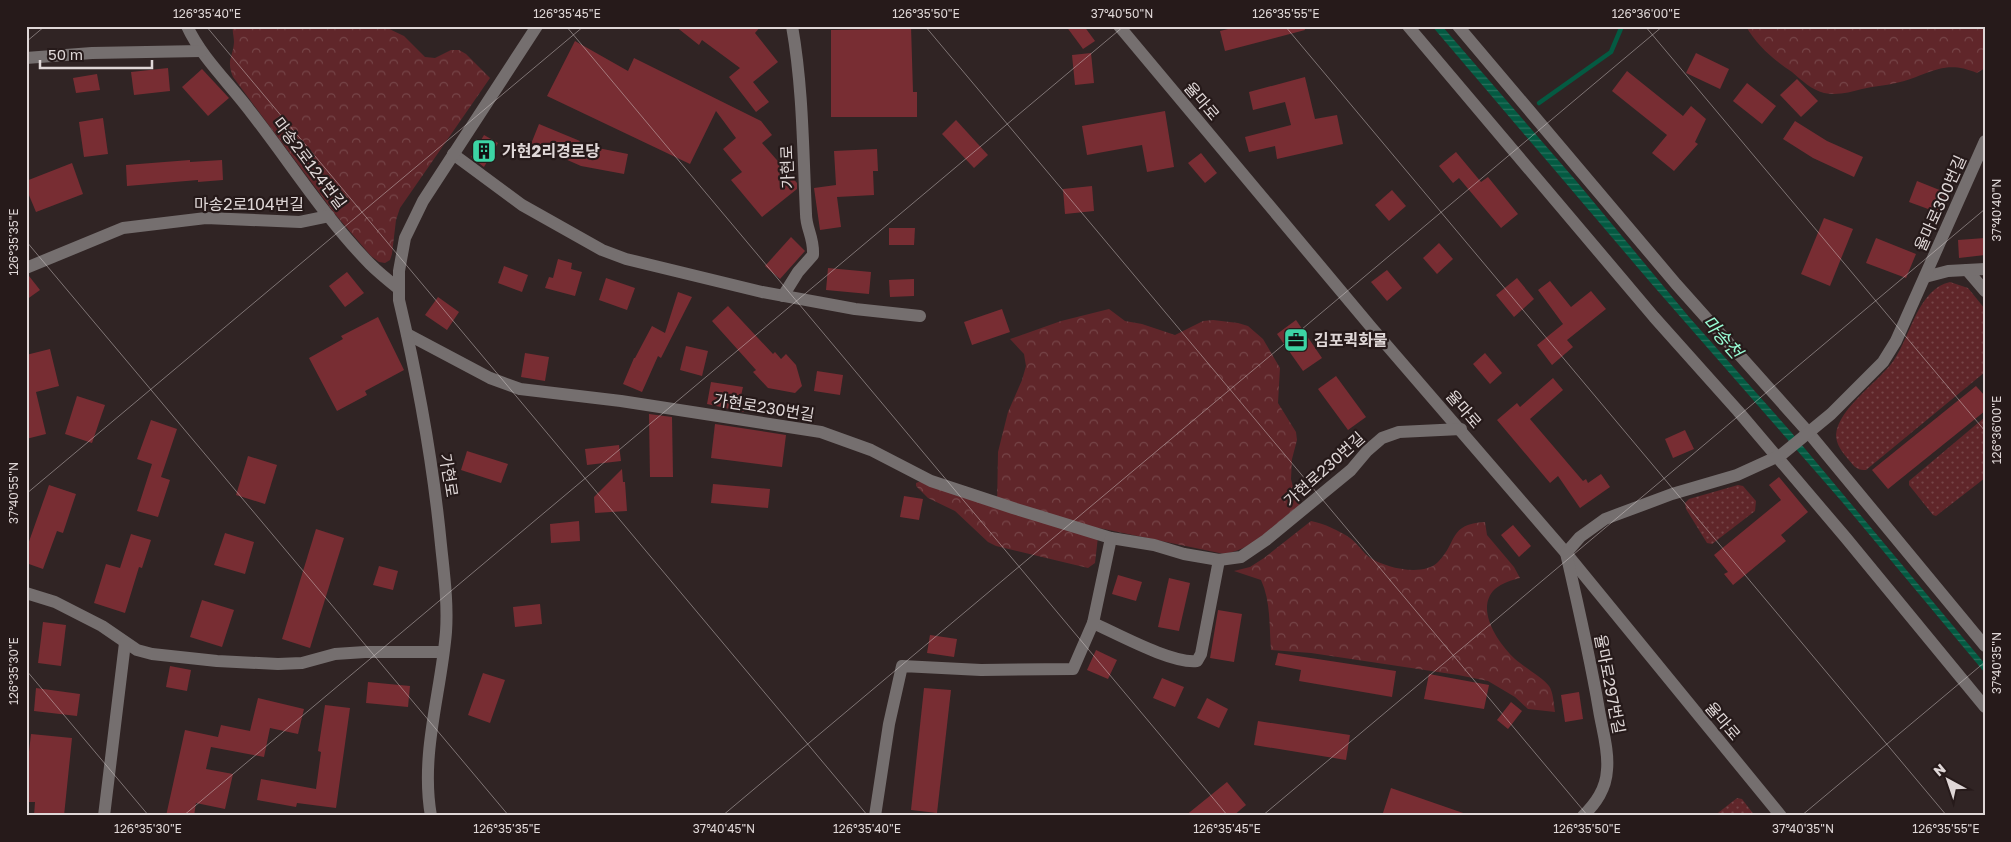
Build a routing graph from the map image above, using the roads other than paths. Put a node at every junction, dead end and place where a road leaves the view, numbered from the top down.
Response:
1 (187, 26) edge
2 (537, 26) edge
3 (792, 26) edge
4 (1119, 26) edge
5 (1408, 26) edge
6 (1458, 26) edge
7 (201, 51) junction
8 (26, 58) edge
9 (1985, 141) edge
10 (453, 154) junction
11 (329, 216) junction
12 (26, 268) edge
13 (1985, 269) edge
14 (1967, 270) junction
15 (1925, 277) junction
16 (399, 289) junction
17 (1985, 291) edge
18 (783, 296) junction
19 (920, 316) dead end
20 (407, 334) junction
21 (1461, 429) junction
22 (1808, 432) junction
23 (1778, 457) junction
24 (1111, 538) junction
25 (1566, 553) junction
26 (1219, 560) junction
27 (26, 593) edge
28 (1093, 623) junction
29 (125, 643) junction
30 (1985, 646) edge
31 (443, 652) junction
32 (1985, 707) edge
33 (104, 816) edge
34 (431, 816) edge
35 (875, 816) edge
36 (1583, 816) edge
37 (1781, 816) edge

1 - 7 street, 마송2로124번길
2 - 10 street, 가현로
3 - 18 street, 가현로
4 - 21 street, 율마로
5 - 23 street
6 - 22 street
7 - 8 street
7 - 11 street, 마송2로124번길
9 - 15 street, 율마로300번길
10 - 16 street, 가현로
10 - 18 street
11 - 12 street, 마송2로104번길
11 - 16 street, 마송2로124번길
13 - 14 street
14 - 15 street
14 - 17 street
15 - 22 street, 율마로300번길
16 - 20 street, 가현로
18 - 19 street
20 - 24 street, 가현로230번길
20 - 31 street, 가현로
21 - 25 street, 율마로
21 - 26 street, 가현로230번길
22 - 23 street, 율마로300번길
22 - 30 street
23 - 25 street, 율마로300번길
23 - 32 street
24 - 26 street, 가현로230번길
24 - 28 street
25 - 36 street, 율마로297번길
25 - 37 street, 율마로
26 - 28 street
27 - 29 street
28 - 35 street
29 - 31 street
29 - 33 street
31 - 34 street, 가현로

